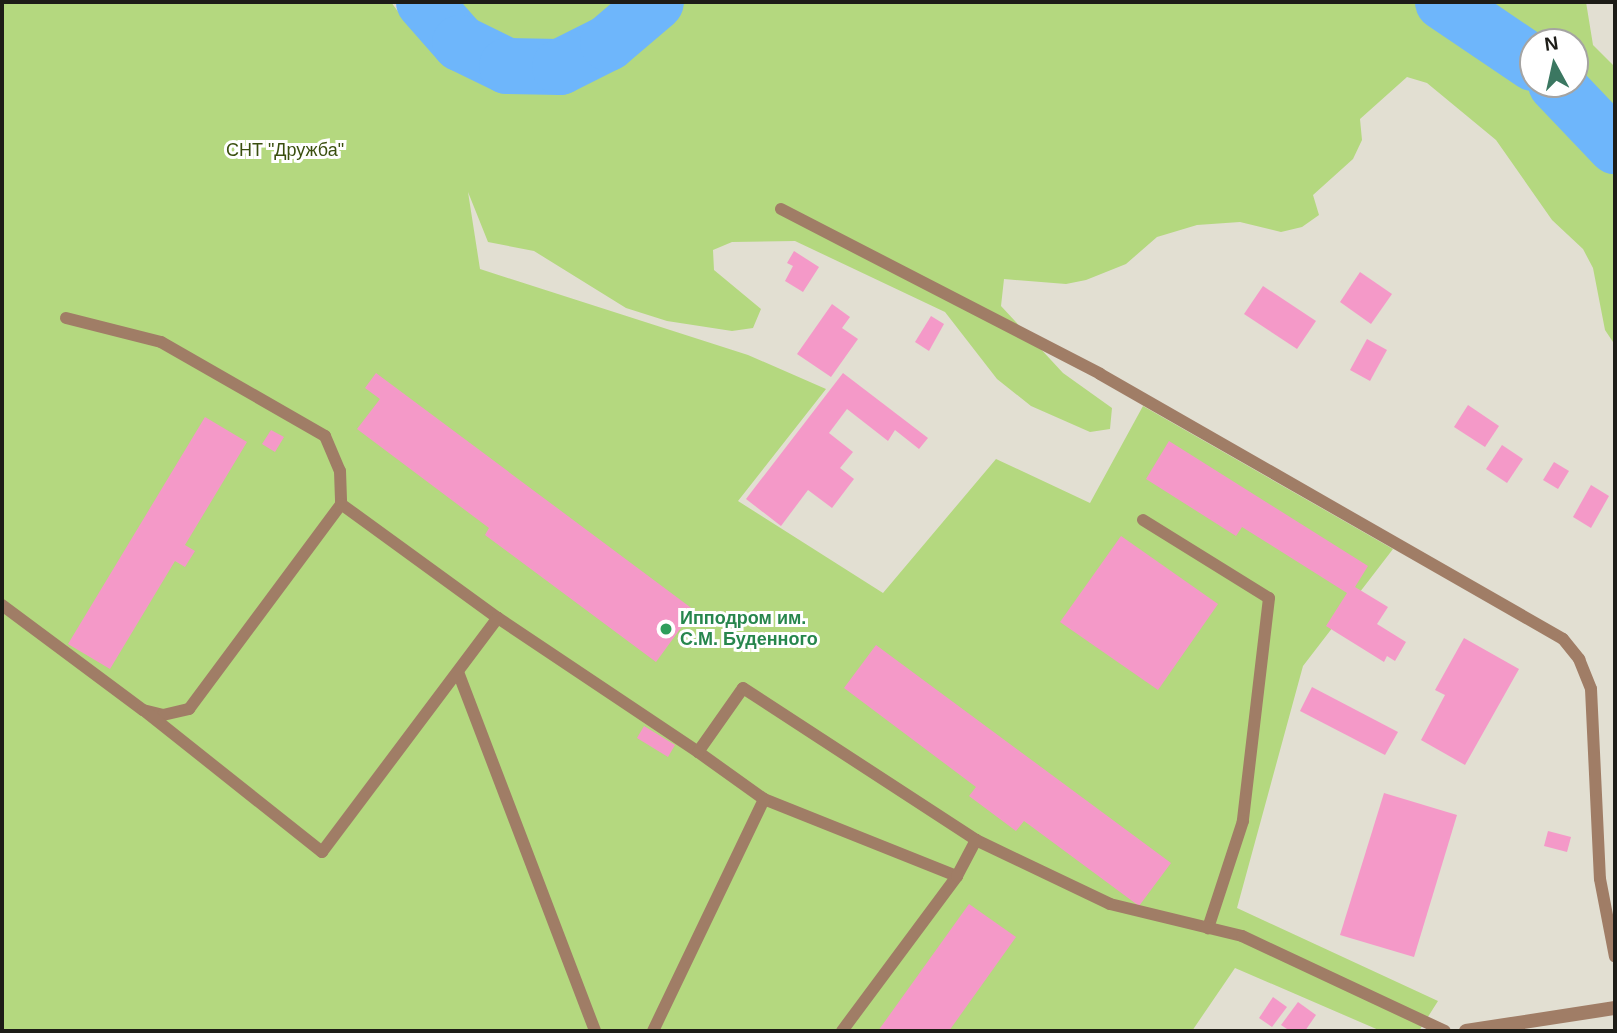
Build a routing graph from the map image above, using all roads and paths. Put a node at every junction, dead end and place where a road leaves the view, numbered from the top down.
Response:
1 (781, 209) dead end
2 (66, 318) dead end
3 (341, 504) junction
4 (1143, 520) dead end
5 (2, 605) edge
6 (498, 618) junction
7 (458, 672) junction
8 (143, 710) junction
9 (698, 752) junction
10 (764, 799) junction
11 (976, 840) junction
12 (957, 876) junction
13 (1208, 928) junction
14 (1615, 957) edge
15 (1615, 1008) edge
16 (596, 1031) edge
17 (653, 1031) edge
18 (842, 1031) edge
19 (1444, 1031) edge
20 (1466, 1031) edge

1 - 14 lane
2 - 3 lane
3 - 6 lane
3 - 8 lane
4 - 13 lane
5 - 8 lane
6 - 7 lane
6 - 9 lane
7 - 8 lane
7 - 16 lane
9 - 10 lane
9 - 11 lane
10 - 12 lane
10 - 17 lane
11 - 12 lane
11 - 13 lane
12 - 18 lane
13 - 19 lane
15 - 20 street

